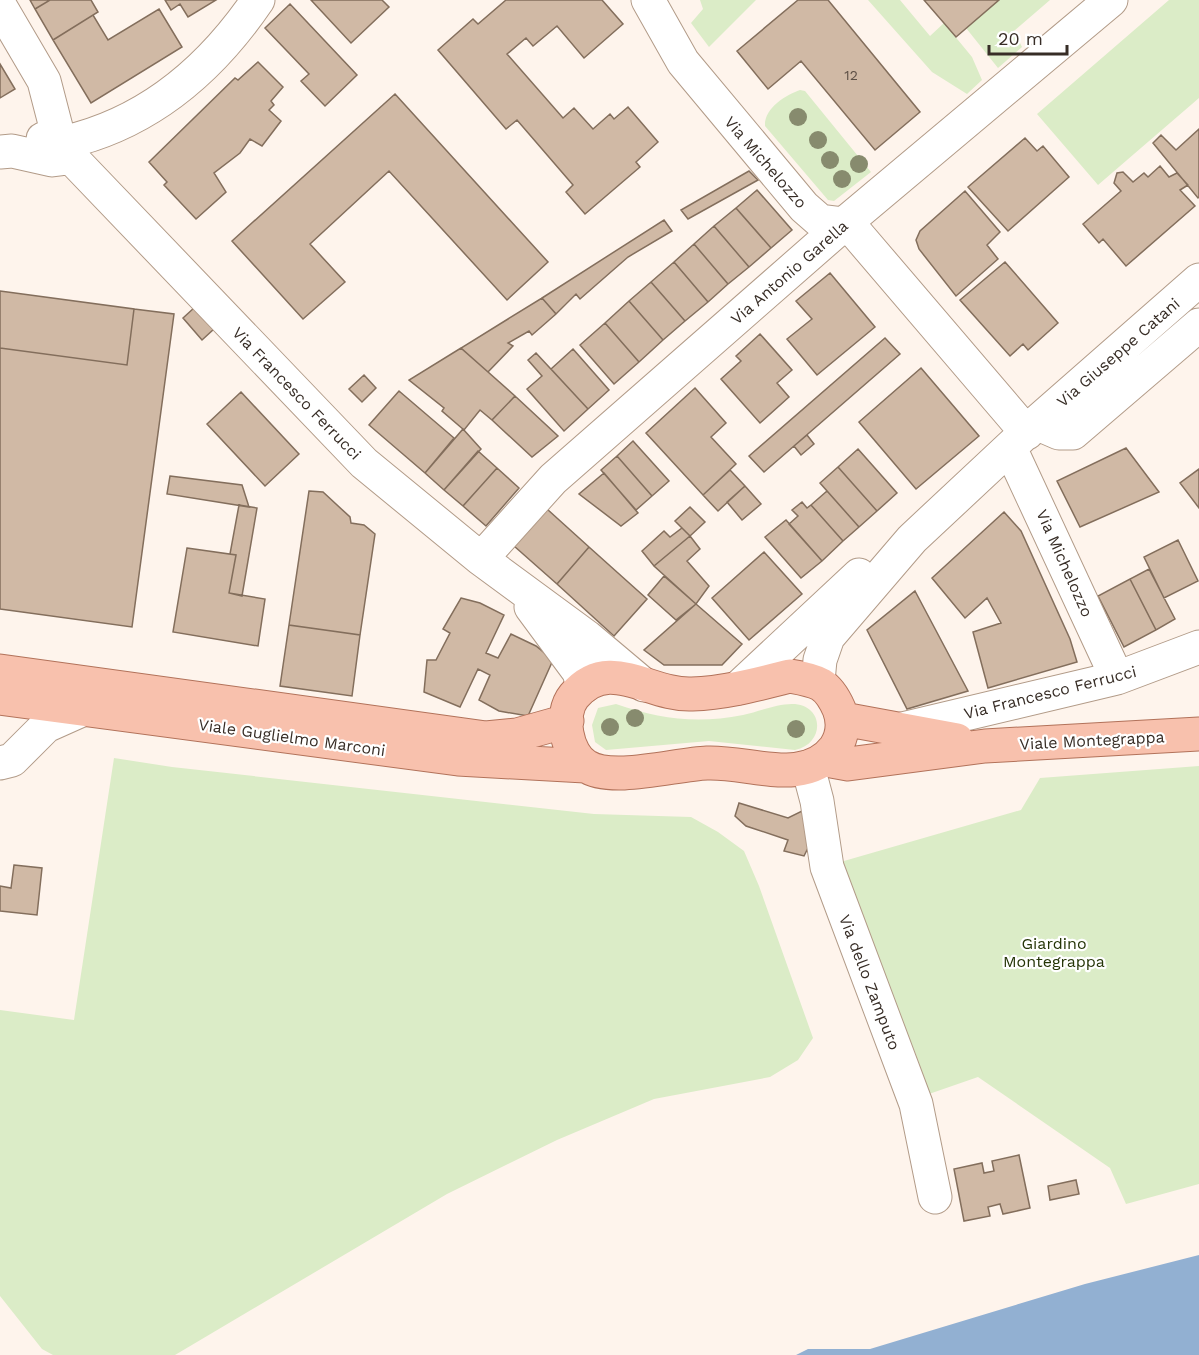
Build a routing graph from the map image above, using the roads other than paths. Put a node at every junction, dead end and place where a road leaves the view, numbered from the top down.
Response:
1 (258, 0) edge
2 (648, 0) edge
3 (1112, 0) edge
4 (0, 6) edge
5 (57, 147) junction
6 (6, 152) edge
7 (843, 224) junction
8 (1199, 280) edge
9 (1199, 325) edge
10 (1024, 435) junction
11 (912, 539) junction
12 (482, 559) junction
13 (508, 577) junction
14 (1199, 647) edge
15 (0, 670) edge
16 (1117, 678) junction
17 (818, 681) junction
18 (644, 685) junction
19 (583, 687) junction
20 (738, 688) junction
21 (0, 698) edge
22 (84, 709) junction
23 (843, 719) junction
24 (567, 721) junction
25 (898, 730) junction
26 (1199, 734) edge
27 (985, 746) junction
28 (0, 763) edge
29 (817, 764) junction
30 (585, 766) junction
31 (935, 1197) dead end

1 - 5 street
2 - 7 street, Via Michelozzo
3 - 7 street, Via Antonio Garella
4 - 5 street
5 - 6 street
5 - 12 street, Via Francesco Ferrucci
7 - 10 street, Via Michelozzo
7 - 12 street, Via Antonio Garella
8 - 10 street, Via Giuseppe Catani
9 - 10 street, Via Giuseppe Catani
10 - 11 street, Via Giuseppe Catani
10 - 16 street, Via Michelozzo
11 - 17 street
11 - 20 street
12 - 13 street, Via Francesco Ferrucci
13 - 18 street, Via Francesco Ferrucci
13 - 19 street
14 - 16 street, Via Francesco Ferrucci
15 - 24 main road, Viale Guglielmo Marconi
16 - 25 street, Via Francesco Ferrucci
17 - 20 main road
17 - 23 main road
18 - 19 main road
18 - 20 main road
19 - 24 main road
21 - 22 main road, Viale Guglielmo Marconi
22 - 28 street
22 - 30 main road, Viale Guglielmo Marconi
23 - 25 main road
23 - 29 main road
24 - 30 main road
25 - 27 main road
26 - 27 main road, Viale Montegrappa
27 - 29 main road
29 - 30 main road
29 - 31 street, Via dello Zamputo

